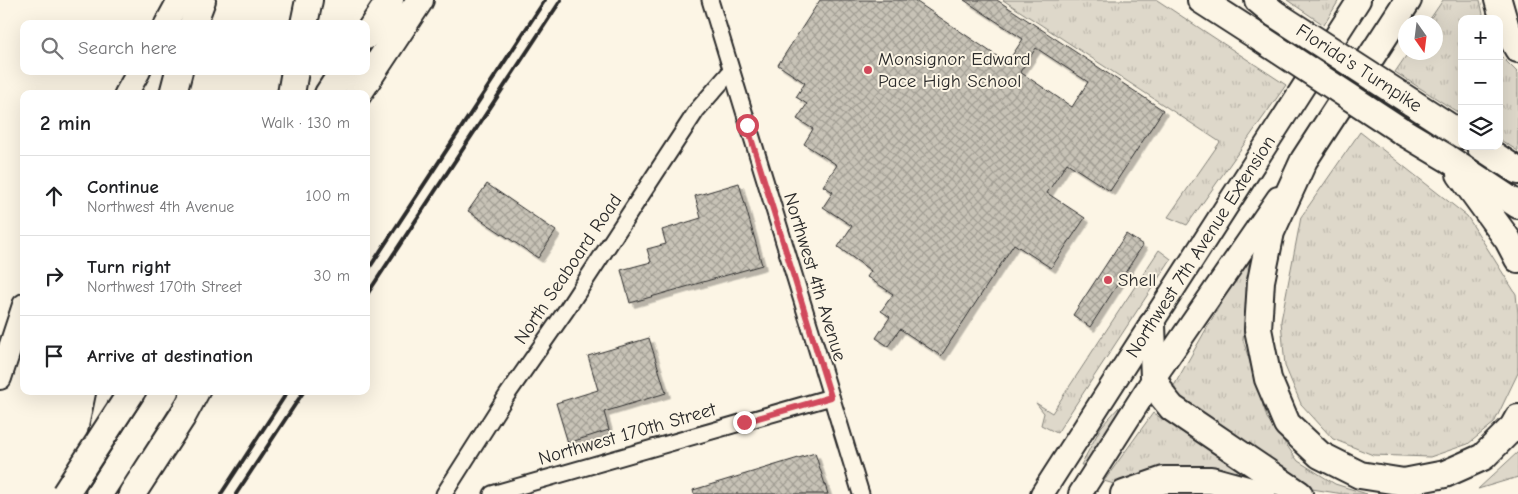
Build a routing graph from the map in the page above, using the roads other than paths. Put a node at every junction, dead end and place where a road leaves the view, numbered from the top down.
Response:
1 (179, 0) edge
2 (202, 0) edge
3 (309, 0) edge
4 (390, 0) edge
5 (420, 0) edge
6 (710, 0) edge
7 (1201, 0) edge
8 (1359, 0) edge
9 (1408, 0) edge
10 (1498, 0) edge
11 (1266, 7) edge
12 (168, 20) edge
13 (194, 20) edge
14 (305, 20) edge
15 (370, 30) edge
16 (1518, 49) edge
17 (731, 71) junction
18 (137, 75) edge
19 (178, 75) edge
20 (294, 75) edge
21 (340, 75) edge
22 (128, 90) edge
23 (174, 90) edge
24 (291, 90) edge
25 (331, 90) edge
26 (361, 90) edge
27 (1458, 131) edge
28 (1486, 150) edge
29 (1447, 158) junction
30 (1304, 160) junction
31 (1518, 171) edge
32 (1518, 205) edge
33 (1518, 259) edge
34 (20, 317) edge
35 (1152, 325) junction
36 (0, 378) edge
37 (1154, 378) junction
38 (110, 395) edge
39 (129, 395) edge
40 (162, 395) edge
41 (194, 395) edge
42 (831, 397) junction
43 (1518, 418) edge
44 (65, 494) edge
45 (86, 494) edge
46 (99, 494) edge
47 (132, 494) edge
48 (444, 494) edge
49 (492, 494) edge
50 (861, 494) edge
51 (1042, 494) edge
52 (1080, 494) edge
53 (1124, 494) edge
54 (1262, 494) edge
55 (1300, 494) edge

1 - 12 main road
2 - 13 highway
3 - 14 highway
4 - 15 highway
5 - 26 highway
6 - 17 street, Northwest 4th Avenue
7 - 29 highway, bridge
8 - 35 main road, Northwest 7th Avenue Extension
9 - 30 highway
10 - 16 highway
11 - 27 highway, Florida's Turnpike, bridge
17 - 42 street, Northwest 4th Avenue
17 - 48 street, North Seaboard Road
18 - 22 main road
19 - 23 highway
20 - 24 highway
21 - 25 highway
28 - 31 highway
29 - 32 highway
29 - 33 highway
30 - 37 main road, Northwest 7th Avenue Extension
30 - 43 highway
34 - 36 main road
35 - 37 highway
35 - 51 main road, Northwest 7th Avenue Extension
37 - 52 main road, Northwest 7th Avenue Extension
37 - 55 highway
38 - 45 highway
39 - 44 highway, bridge
40 - 46 highway
41 - 47 highway
42 - 49 street, Northwest 170th Street
42 - 50 street, Northwest 4th Avenue
53 - 54 highway

